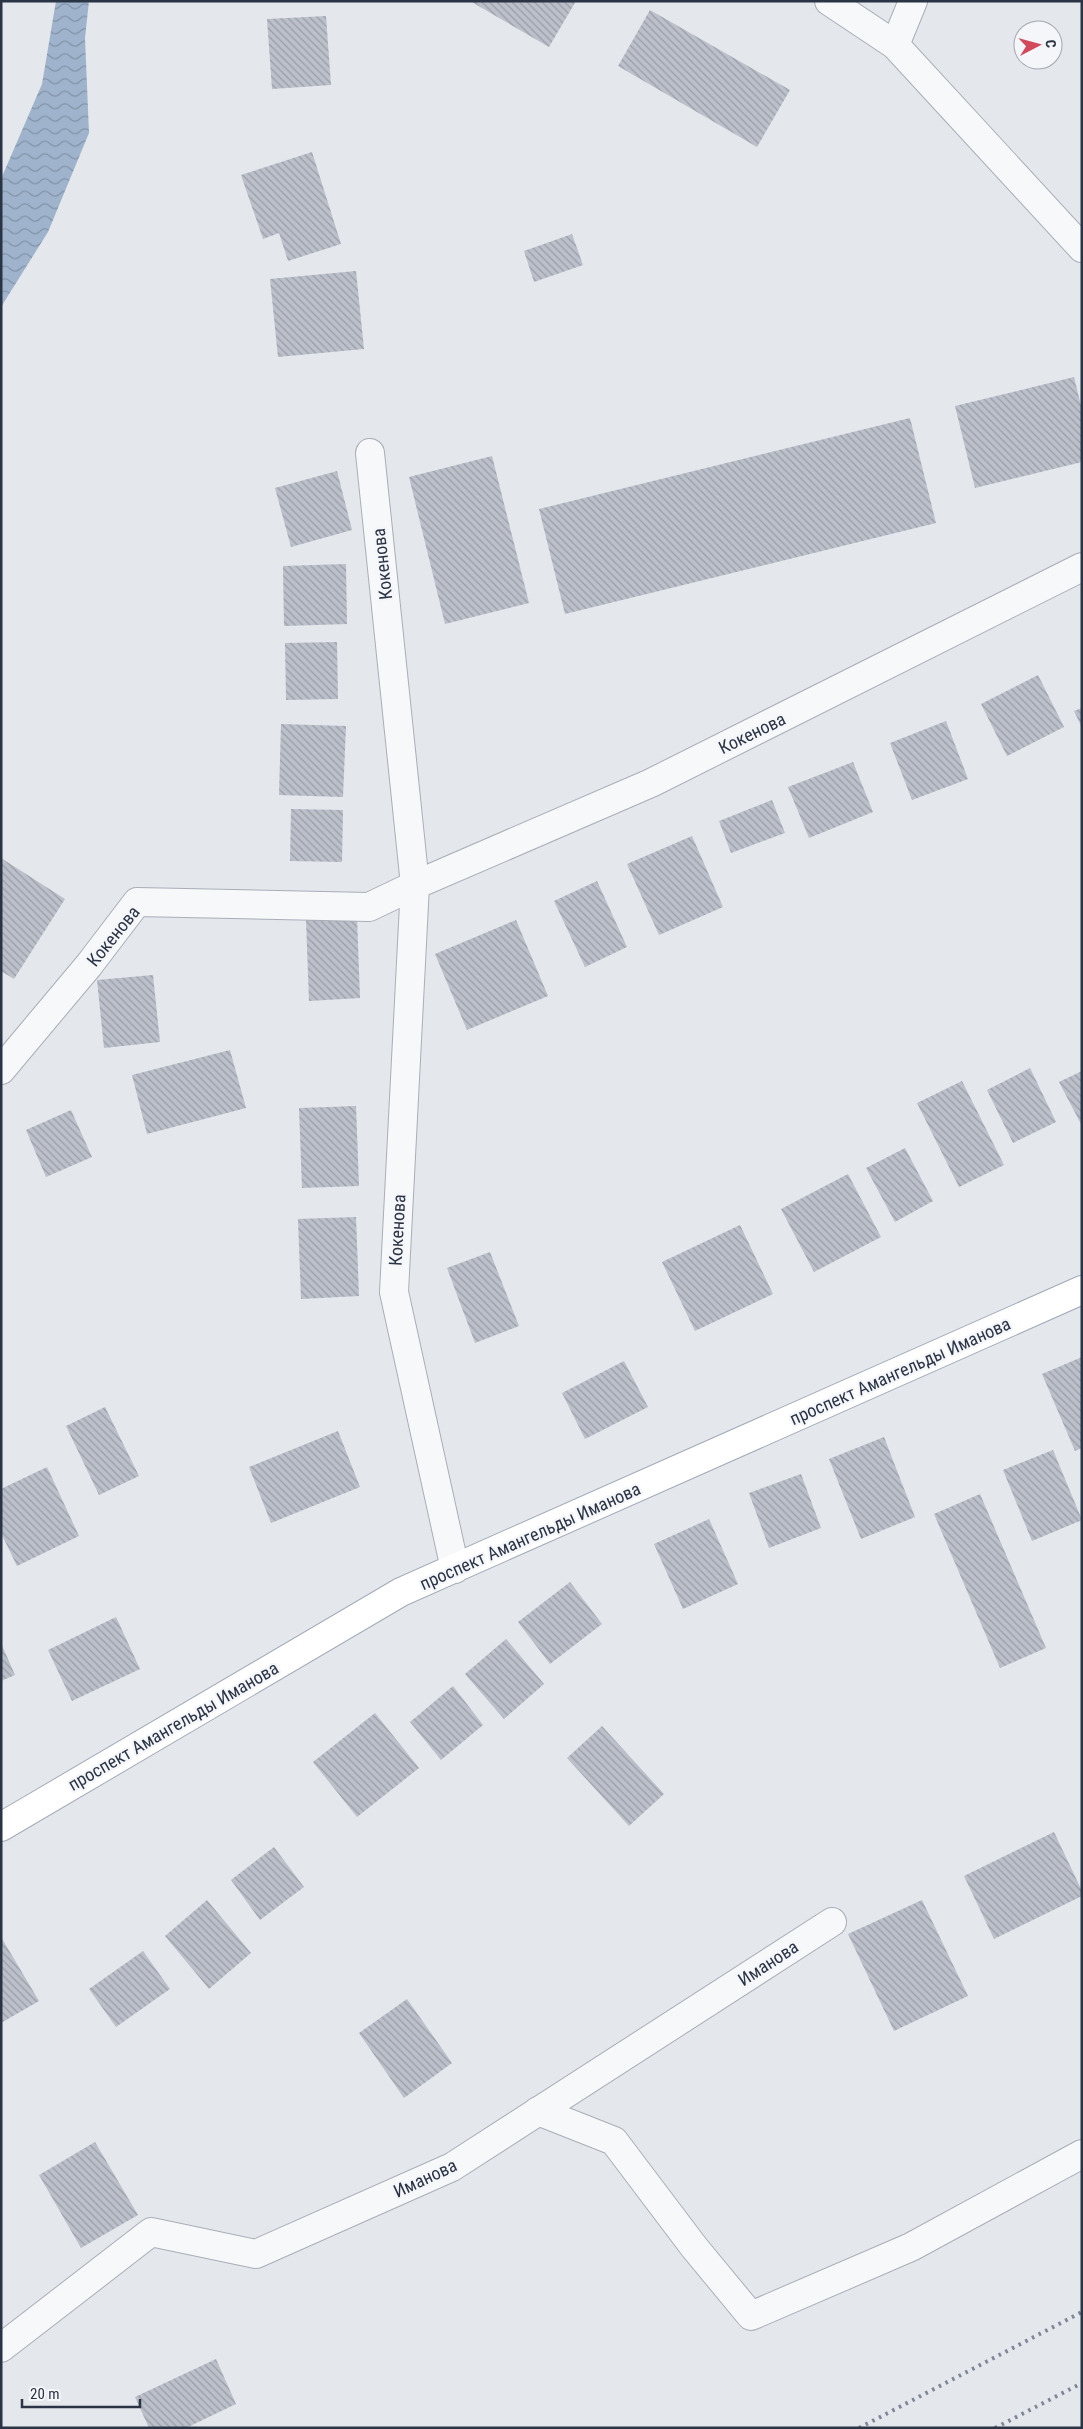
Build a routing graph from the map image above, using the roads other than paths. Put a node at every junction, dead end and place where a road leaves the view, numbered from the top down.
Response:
1 (829, 1) edge
2 (913, 1) edge
3 (895, 45) junction
4 (1082, 248) edge
5 (370, 453) dead end
6 (1082, 567) edge
7 (415, 885) junction
8 (1, 1070) edge
9 (1082, 1290) edge
10 (455, 1569) junction
11 (1, 1827) edge
12 (832, 1922) dead end
13 (538, 2112) junction
14 (1082, 2154) edge
15 (1, 2348) edge

1 - 3 street
2 - 3 street
3 - 4 street
5 - 7 street, Кокенова
6 - 7 street, Кокенова
7 - 8 street, Кокенова
7 - 10 street, Кокенова
9 - 10 main road, проспект Амангельды Иманова
10 - 11 main road, проспект Амангельды Иманова
12 - 13 street, Иманова
13 - 14 street
13 - 15 street, Иманова

